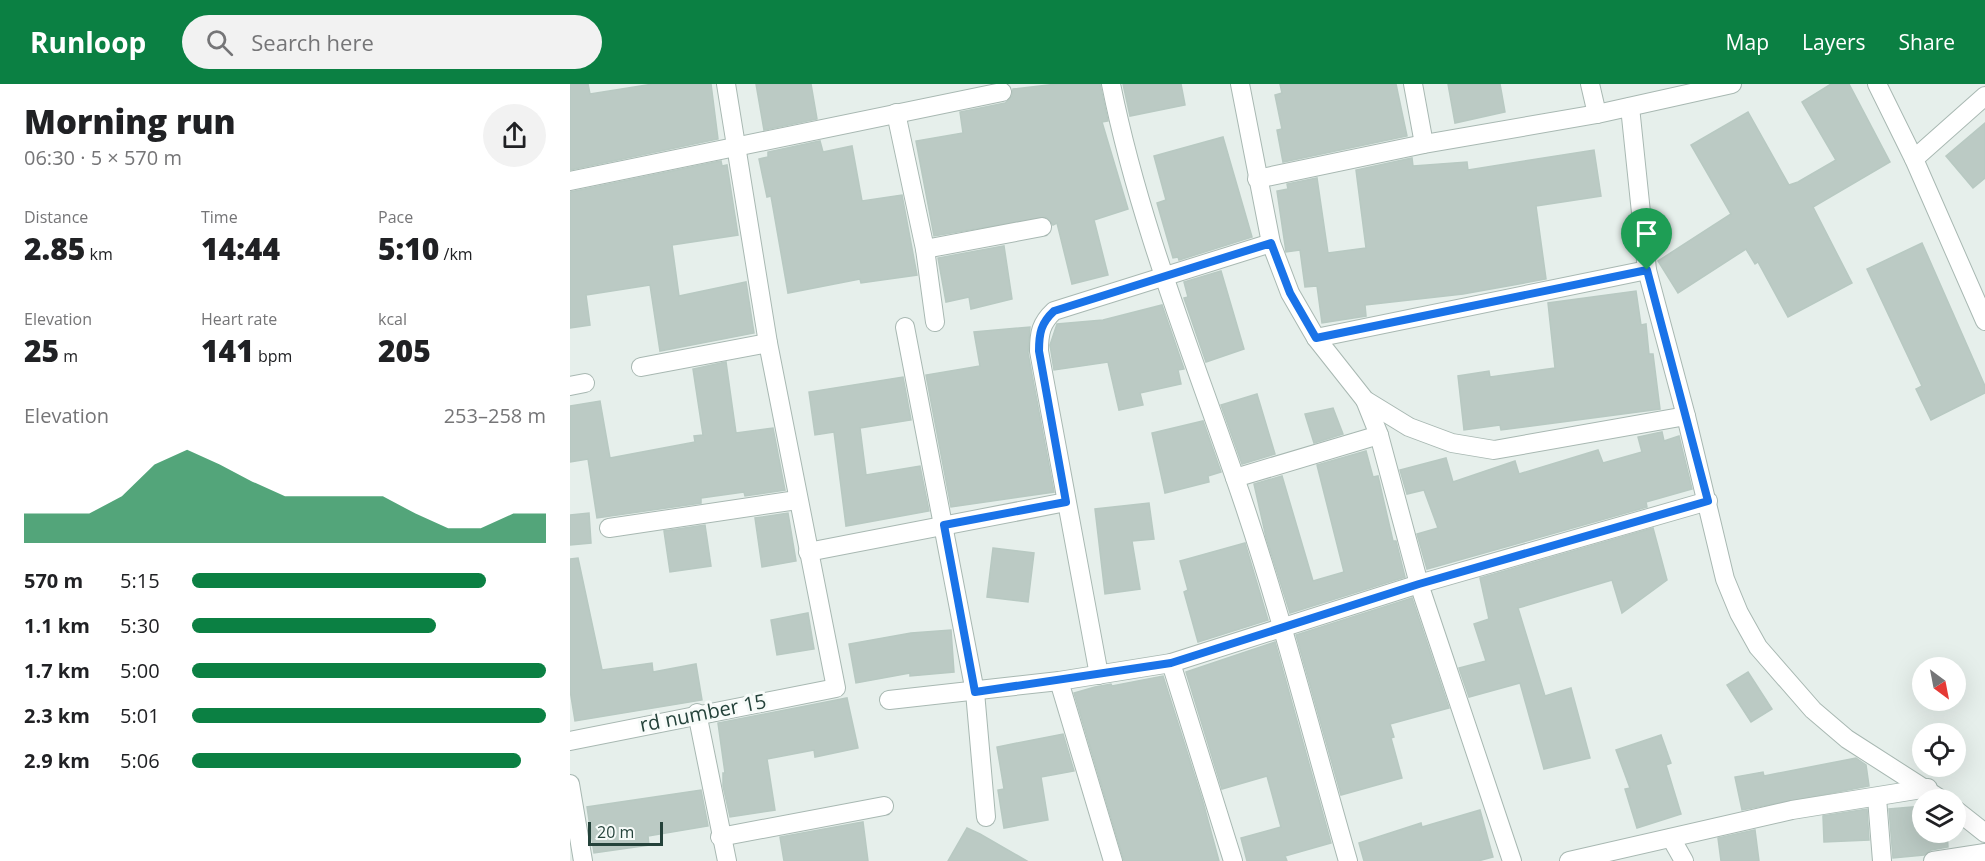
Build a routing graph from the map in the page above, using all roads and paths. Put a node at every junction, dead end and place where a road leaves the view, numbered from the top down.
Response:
1 (726, 84) edge
2 (1110, 84) edge
3 (1240, 84) edge
4 (1413, 84) edge
5 (1590, 84) edge
6 (1732, 84) edge
7 (1877, 84) edge
8 (1002, 92) dead end
9 (1984, 98) edge
10 (1630, 107) junction
11 (896, 113) junction
12 (1598, 114) junction
13 (1424, 144) junction
14 (737, 147) junction
15 (1914, 159) junction
16 (1257, 179) junction
17 (570, 181) edge
18 (1042, 227) dead end
19 (1271, 243) junction
20 (925, 249) junction
21 (1647, 270) junction
22 (1162, 275) junction
23 (1985, 321) edge
24 (934, 322) dead end
25 (904, 327) dead end
26 (1316, 338) junction
27 (768, 343) junction
28 (641, 367) dead end
29 (1365, 400) junction
30 (1686, 416) junction
31 (1379, 435) junction
32 (1235, 478) junction
33 (798, 500) junction
34 (1708, 501) junction
35 (1066, 502) junction
36 (944, 525) junction
37 (609, 528) dead end
38 (808, 552) junction
39 (1419, 584) junction
40 (1284, 627) junction
41 (1171, 663) junction
42 (1099, 675) junction
43 (1059, 681) junction
44 (975, 692) junction
45 (889, 700) dead end
46 (697, 713) junction
47 (570, 741) edge
48 (570, 784) edge
49 (1927, 789) edge
50 (1912, 796) edge
51 (1877, 798) junction
52 (884, 806) dead end
53 (986, 817) dead end
54 (1966, 818) edge
55 (1985, 832) edge
56 (720, 837) junction
57 (1671, 838) junction
58 (1985, 853) edge
59 (1626, 855) edge
60 (583, 861) edge
61 (727, 861) edge
62 (1113, 861) edge
63 (1233, 861) edge
64 (1348, 861) edge
65 (1512, 861) edge
66 (1569, 861) edge
67 (1684, 861) edge
68 (1882, 861) edge
69 (1933, 861) edge

1 - 14 street
2 - 22 street
3 - 16 street
4 - 13 street
5 - 12 street
6 - 10 street
7 - 15 street
8 - 11 street
9 - 15 street
10 - 12 street
10 - 21 street
11 - 14 street
11 - 20 street
12 - 13 street
13 - 16 street
14 - 17 street
14 - 27 street
15 - 23 street
16 - 19 street
18 - 20 street
19 - 22 street
19 - 26 street
20 - 24 street
21 - 26 street
21 - 30 street
22 - 32 street
22 - 35 street
25 - 36 street
26 - 29 street
27 - 28 street
27 - 33 street
29 - 30 street
29 - 31 street
30 - 34 street
31 - 32 street
31 - 39 street
32 - 40 street
33 - 37 street
33 - 38 street
34 - 39 street
34 - 49 street
35 - 36 street
35 - 42 street
36 - 38 street
36 - 44 street
38 - 46 street, rd number 15
39 - 40 street
39 - 65 street
40 - 41 street
40 - 64 street
41 - 42 street
41 - 63 street
42 - 43 street
43 - 44 street
43 - 62 street
44 - 45 street
44 - 53 street
46 - 47 street, rd number 15
46 - 56 street
48 - 60 street
50 - 51 street
51 - 57 street
51 - 68 street
52 - 56 street
54 - 55 street
56 - 61 street
57 - 59 street
57 - 67 street
58 - 69 street
59 - 66 street

